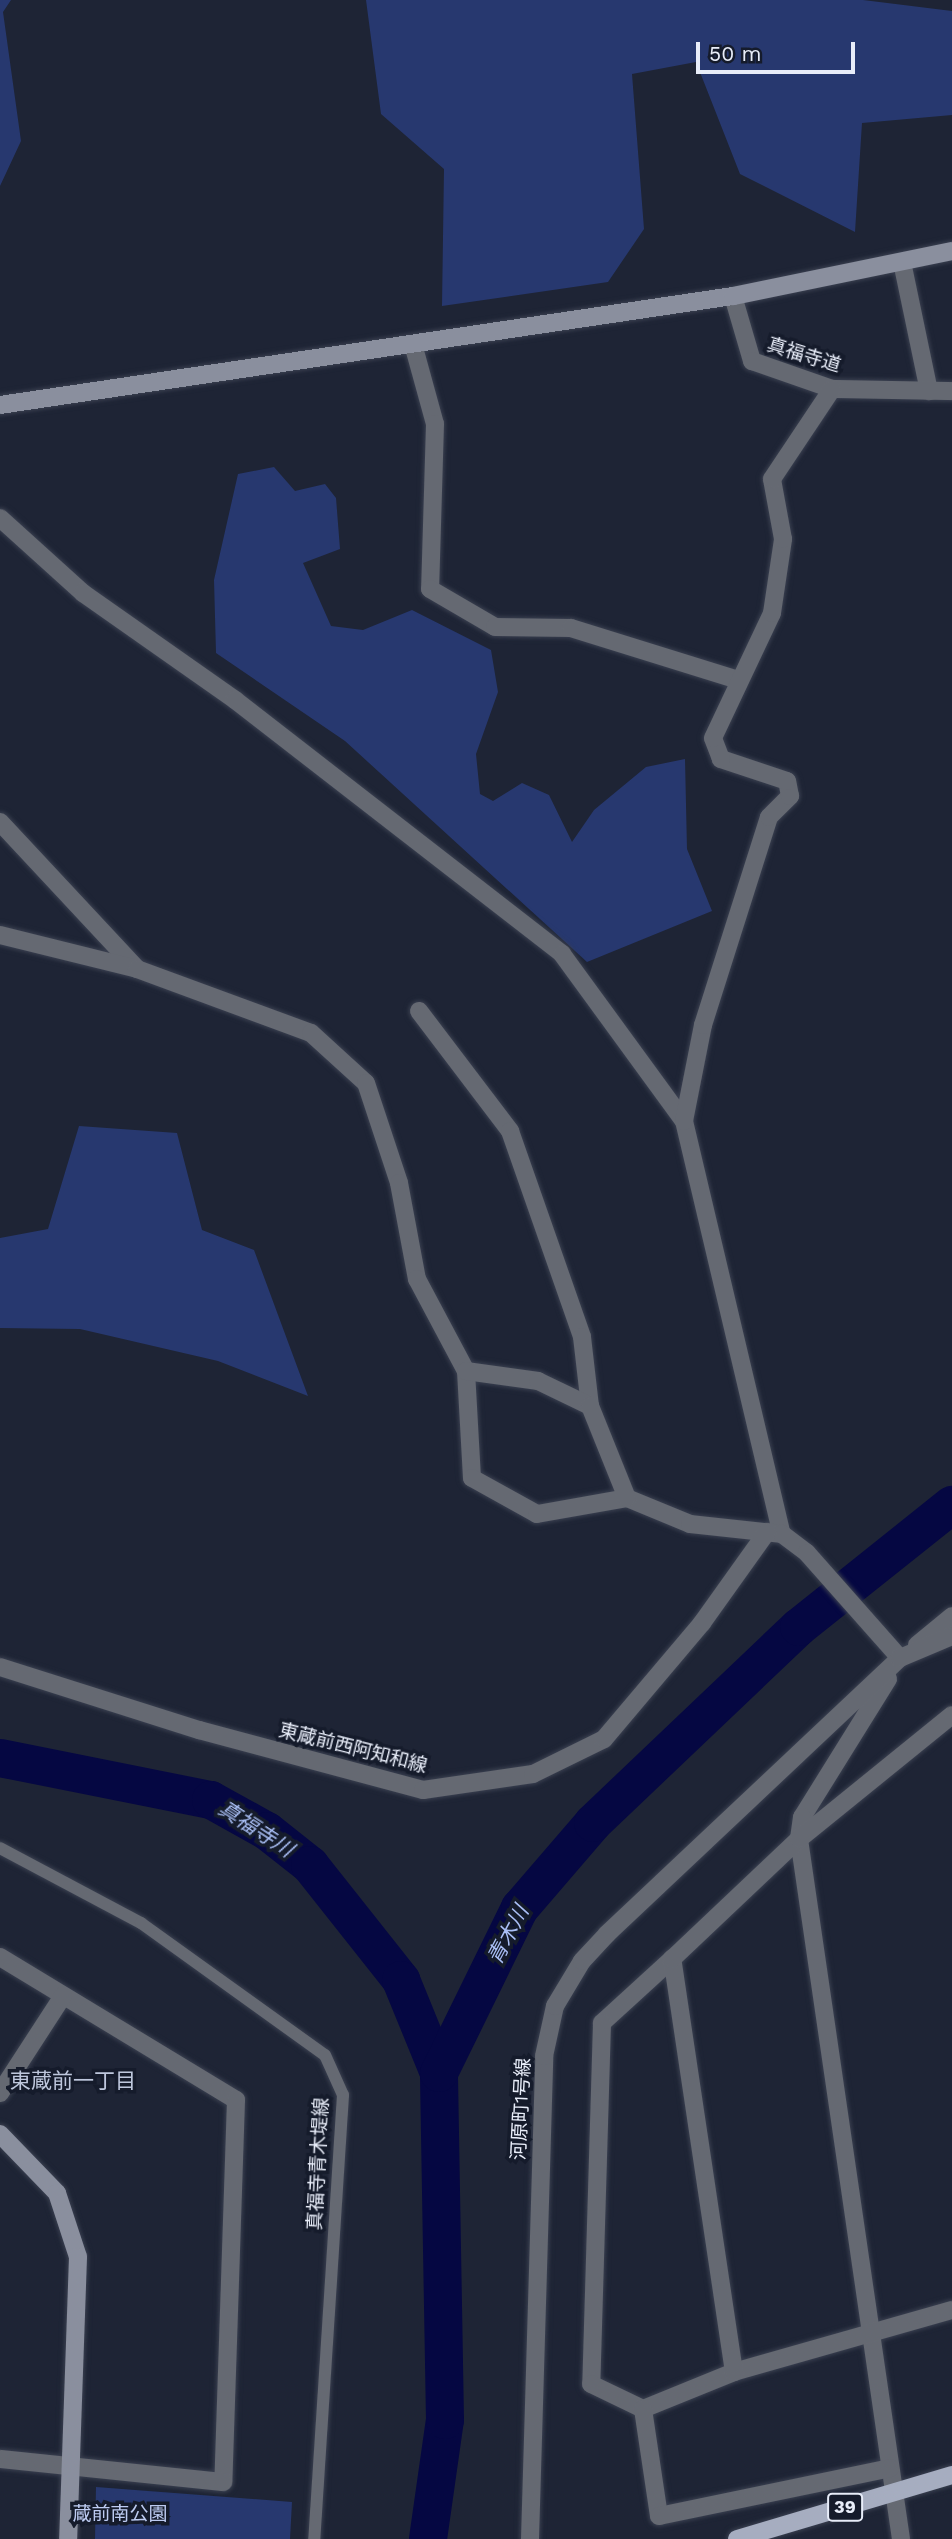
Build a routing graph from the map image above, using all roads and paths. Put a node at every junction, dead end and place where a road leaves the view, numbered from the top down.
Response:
1 (952, 251) edge
2 (902, 262) junction
3 (733, 296) junction
4 (413, 344) junction
5 (832, 388) junction
6 (929, 391) junction
7 (952, 391) edge
8 (0, 405) edge
9 (0, 518) edge
10 (738, 680) junction
11 (0, 822) edge
12 (0, 935) edge
13 (138, 969) junction
14 (419, 1011) dead end
15 (684, 1121) junction
16 (466, 1371) junction
17 (590, 1406) junction
18 (627, 1498) junction
19 (774, 1533) junction
20 (952, 1616) edge
21 (952, 1636) edge
22 (901, 1658) junction
23 (0, 1667) edge
24 (952, 1715) edge
25 (799, 1839) junction
26 (0, 1849) edge
27 (0, 1957) edge
28 (672, 1959) junction
29 (63, 1996) junction
30 (0, 2093) edge
31 (0, 2134) edge
32 (952, 2310) edge
33 (870, 2333) junction
34 (734, 2372) junction
35 (643, 2409) junction
36 (0, 2459) edge
37 (70, 2467) junction
38 (890, 2468) junction
39 (952, 2475) edge
40 (894, 2492) junction
41 (68, 2539) edge
42 (314, 2539) edge
43 (530, 2539) edge
44 (737, 2539) edge
45 (901, 2539) edge

1 - 2 street
2 - 3 street
2 - 6 street
3 - 4 street
3 - 5 street, 真福寺道
4 - 8 street
4 - 10 street
5 - 6 street, 真福寺道
5 - 10 street
6 - 7 street, 真福寺道
9 - 15 street
10 - 15 street
11 - 13 street
12 - 13 street
13 - 16 street
14 - 17 street
15 - 19 street
16 - 17 street
16 - 18 street
17 - 18 street
18 - 19 street
19 - 22 street
19 - 23 street, 東蔵前西阿知和線
20 - 22 street
21 - 22 street
22 - 25 street
22 - 43 street, 河原町1号線
24 - 25 street
25 - 28 street
25 - 33 street
26 - 42 lane, 真福寺青木堤線
27 - 29 street
28 - 34 street
28 - 35 street
29 - 30 street
29 - 37 street
31 - 37 street
32 - 33 street
33 - 34 street
33 - 38 street
34 - 35 street
35 - 38 street
36 - 37 street
37 - 41 street
38 - 40 street
39 - 40 main road, 39
40 - 44 main road, 39
40 - 45 street

